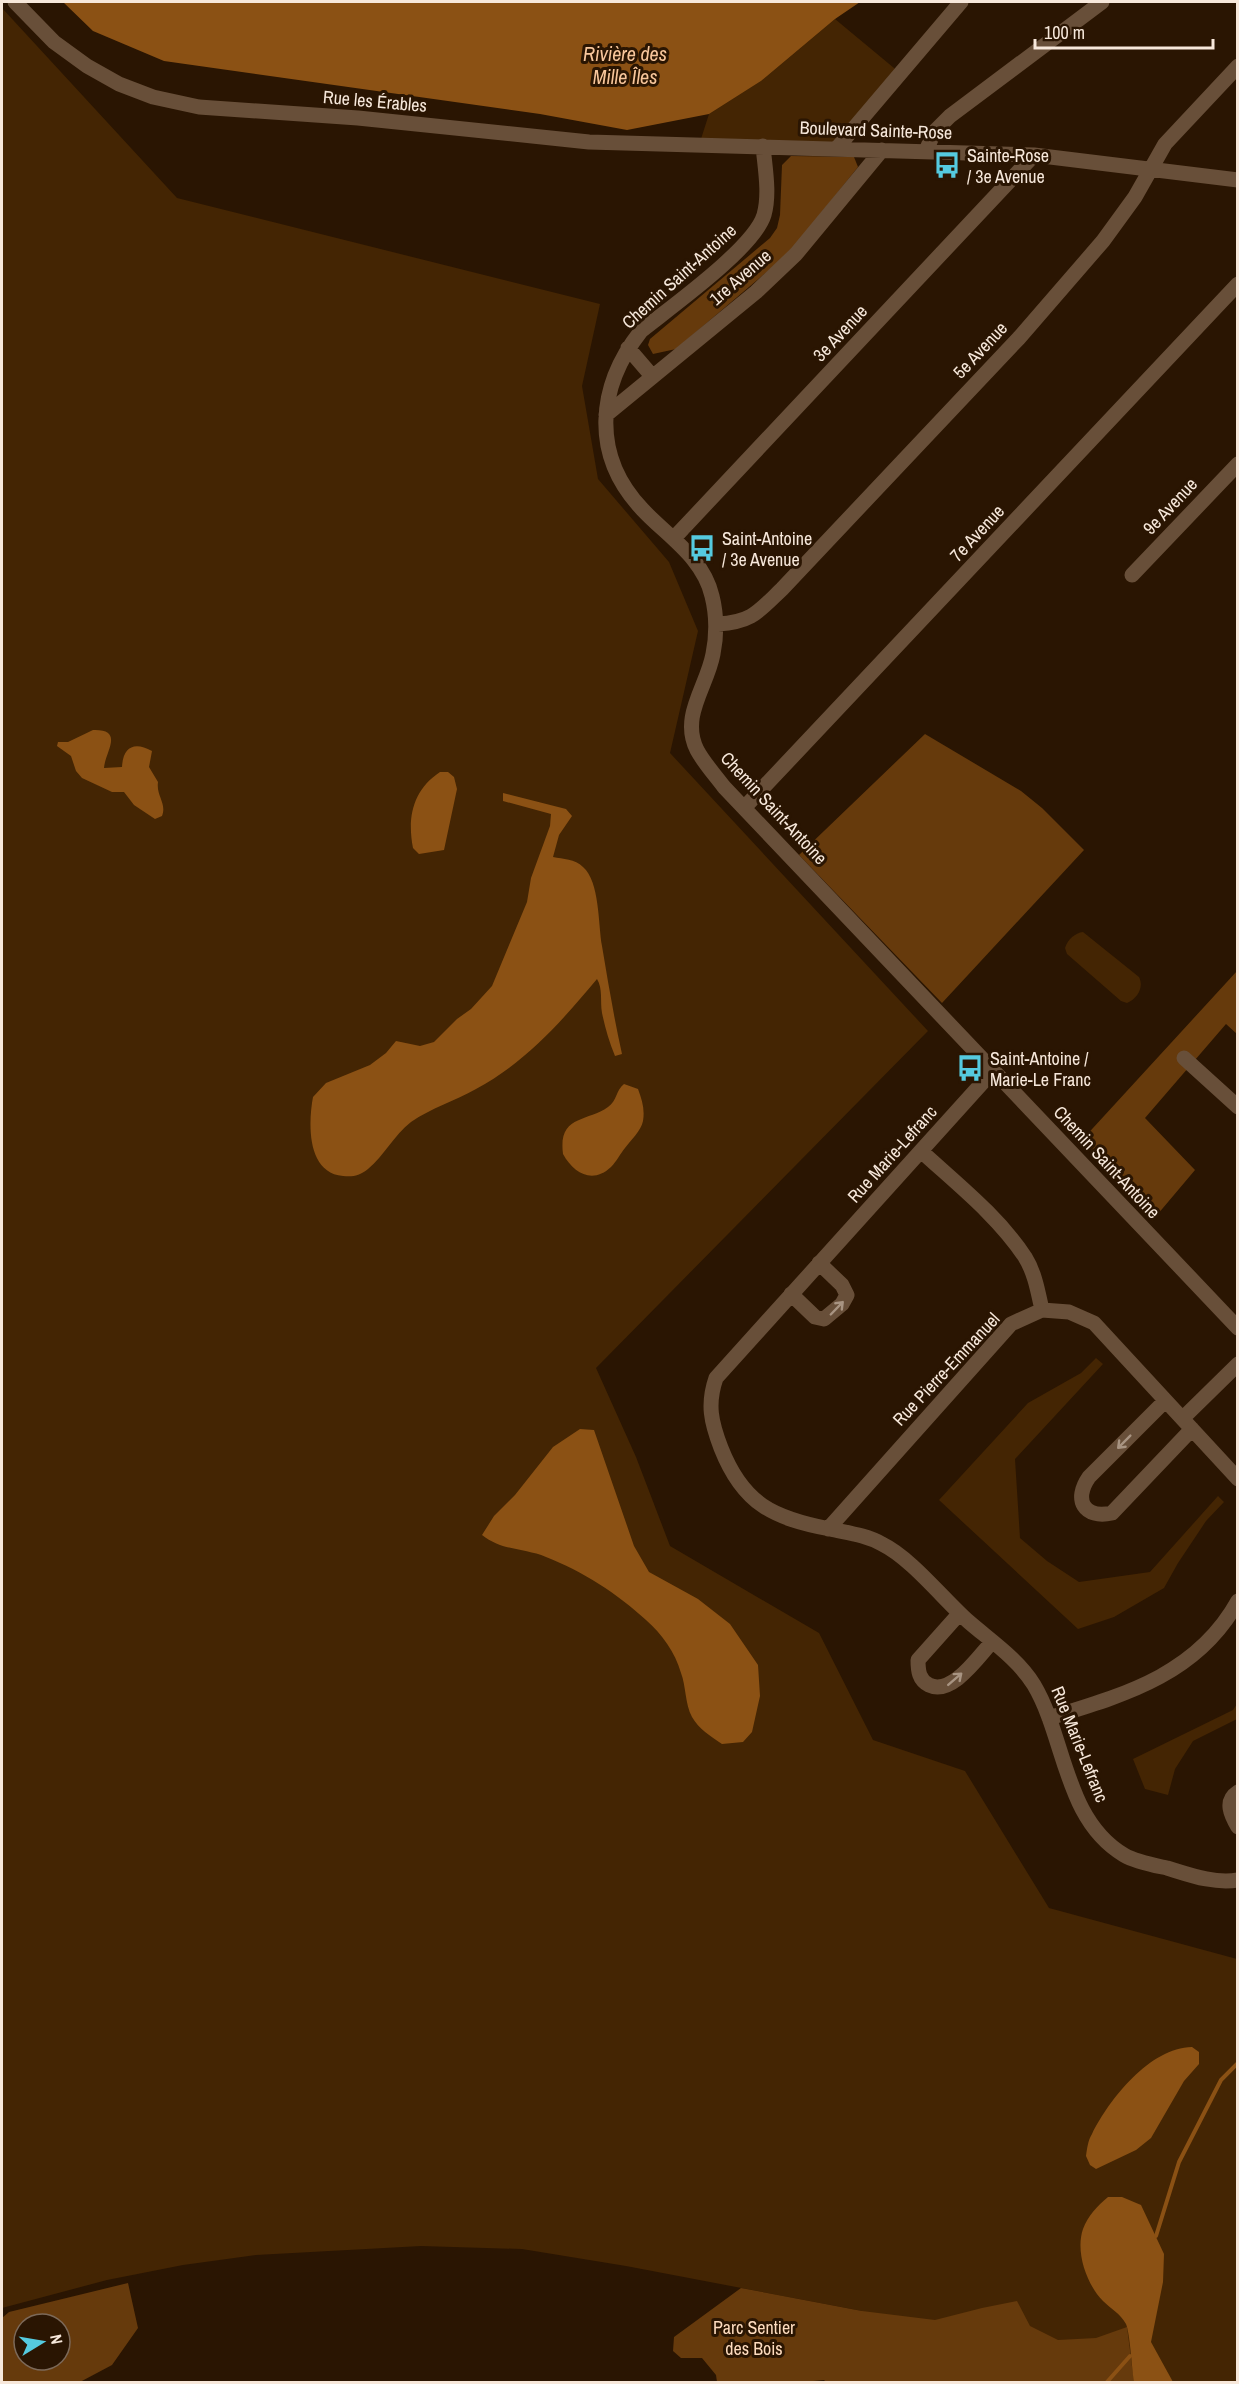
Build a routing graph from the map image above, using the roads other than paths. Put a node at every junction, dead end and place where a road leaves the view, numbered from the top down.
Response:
1 (15, 2) edge
2 (962, 2) edge
3 (1102, 2) edge
4 (1238, 66) edge
5 (763, 146) junction
6 (837, 148) junction
7 (882, 150) junction
8 (926, 151) junction
9 (1034, 155) junction
10 (1149, 170) junction
11 (1238, 180) edge
12 (1238, 284) edge
13 (628, 348) junction
14 (652, 376) junction
15 (606, 415) junction
16 (1238, 464) edge
17 (674, 538) junction
18 (1132, 575) dead end
19 (718, 624) junction
20 (744, 808) junction
21 (1184, 1058) dead end
22 (993, 1071) junction
23 (1238, 1107) edge
24 (921, 1151) junction
25 (819, 1263) junction
26 (791, 1294) junction
27 (1042, 1310) junction
28 (1238, 1328) edge
29 (1238, 1364) edge
30 (1165, 1401) junction
31 (1187, 1424) junction
32 (1238, 1479) edge
33 (828, 1529) junction
34 (1238, 1601) edge
35 (959, 1614) junction
36 (992, 1642) junction
37 (1049, 1718) junction
38 (1238, 1792) edge
39 (1238, 1827) edge
40 (1238, 1880) edge

1 - 5 street, Rue les Érables
2 - 6 street
3 - 8 street
4 - 10 street, 5e Avenue
5 - 6 street, Boulevard Sainte-Rose
5 - 13 street, Chemin Saint-Antoine
6 - 7 street, Boulevard Sainte-Rose
7 - 8 street, Boulevard Sainte-Rose
7 - 14 street, 1re Avenue
8 - 9 street, Boulevard Sainte-Rose
9 - 10 street, Boulevard Sainte-Rose
9 - 17 street, 3e Avenue
10 - 11 street, Boulevard Sainte-Rose
10 - 19 street, 5e Avenue
12 - 20 street, 7e Avenue
13 - 14 street
13 - 15 street, Chemin Saint-Antoine
14 - 15 street, 1re Avenue
15 - 17 street, Chemin Saint-Antoine
16 - 18 street, 9e Avenue
17 - 19 street, Chemin Saint-Antoine
19 - 20 street, Chemin Saint-Antoine
20 - 22 street, Chemin Saint-Antoine
21 - 23 street
22 - 24 street, Rue Marie-Lefranc
22 - 28 street, Chemin Saint-Antoine
24 - 25 street, Rue Marie-Lefranc
24 - 27 street
25 - 26 street, Rue Marie-Lefranc
26 -> 25 street
26 - 33 street, Rue Marie-Lefranc
27 - 30 street
27 - 33 street, Rue Pierre-Emmanuel
29 - 31 street
30 - 31 street
30 -> 31 street
31 - 32 street
33 - 35 street, Rue Marie-Lefranc
34 - 37 street
35 - 36 street, Rue Marie-Lefranc
35 -> 36 street
36 - 37 street, Rue Marie-Lefranc
37 - 40 street, Rue Marie-Lefranc
38 - 39 street

